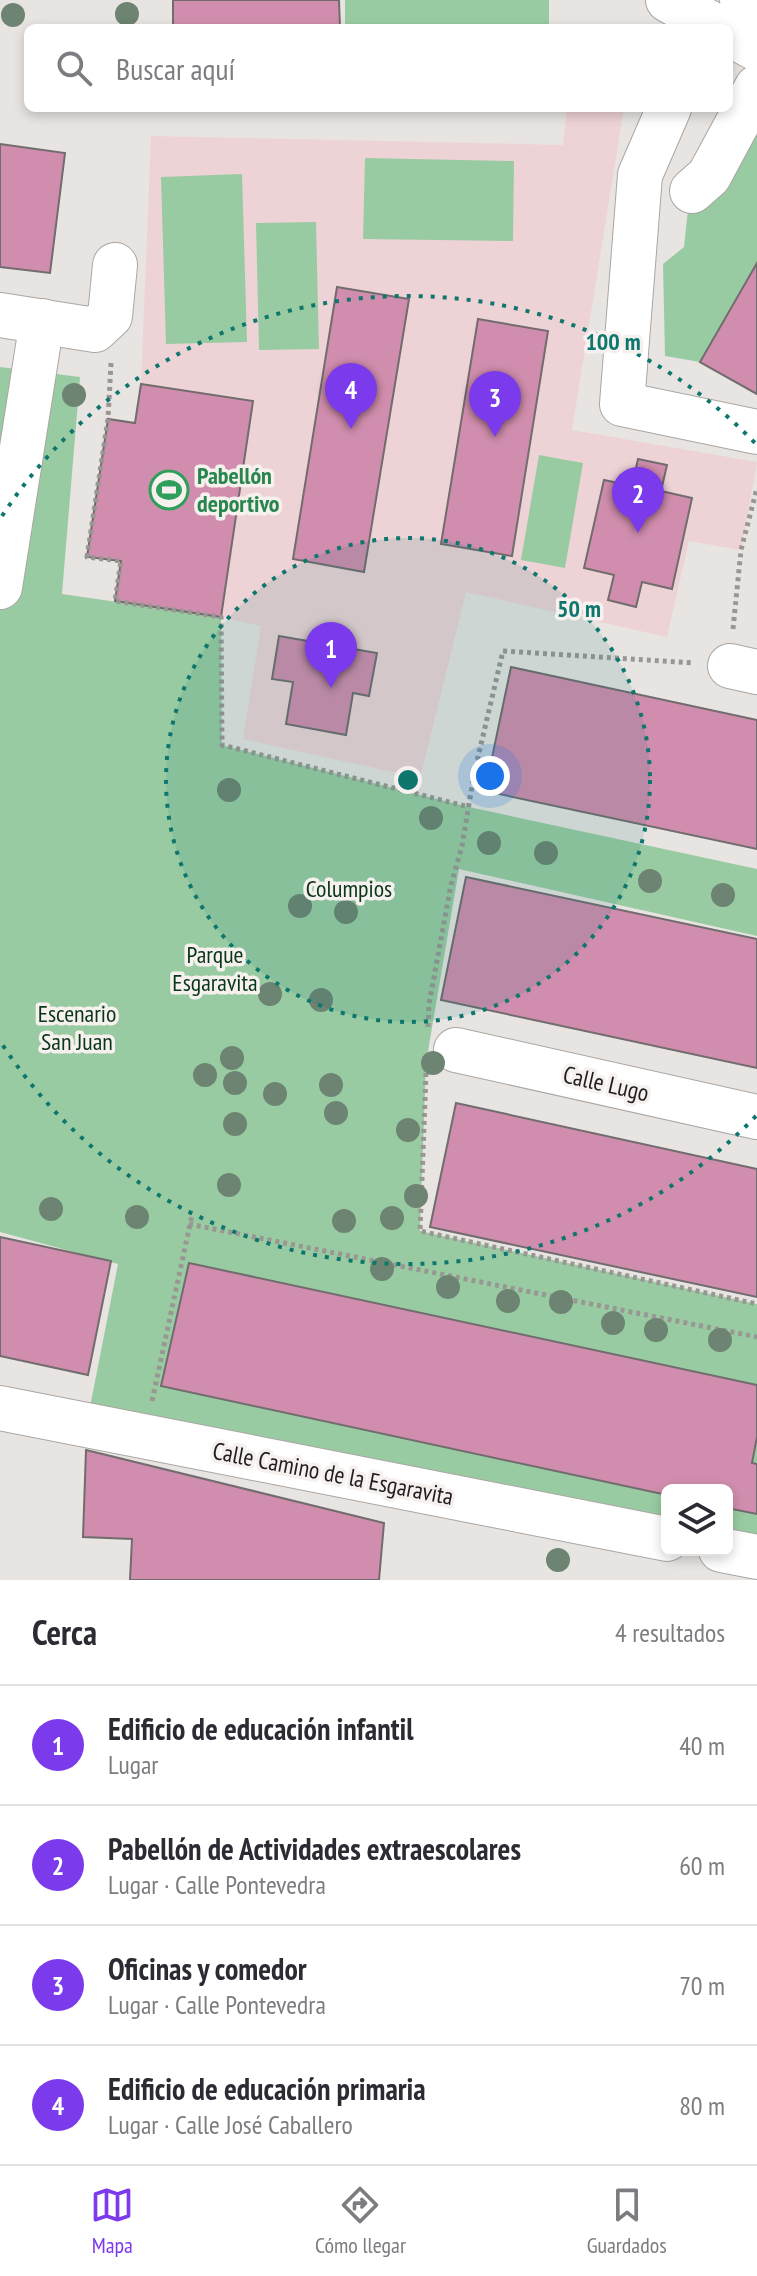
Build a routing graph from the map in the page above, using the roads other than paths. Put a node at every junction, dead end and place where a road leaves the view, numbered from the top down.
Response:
1 (668, 0) edge
2 (757, 8) edge
3 (720, 22) edge
4 (733, 31) edge
5 (757, 49) edge
6 (757, 87) edge
7 (667, 112) edge
8 (692, 191) dead end
9 (115, 265) dead end
10 (21, 318) edge
11 (757, 432) edge
12 (0, 587) edge
13 (436, 1054) road end
14 (757, 1117) edge
15 (0, 1408) edge
16 (661, 1538) edge
17 (733, 1552) edge
18 (757, 1557) edge

1 - 3 street
2 - 3 street
4 - 5 street
6 - 8 street
7 - 11 street
9 - 10 street
10 - 12 street
13 - 14 street, Calle Lugo
15 - 16 street, Calle Camino de la Esgaravita
17 - 18 street

